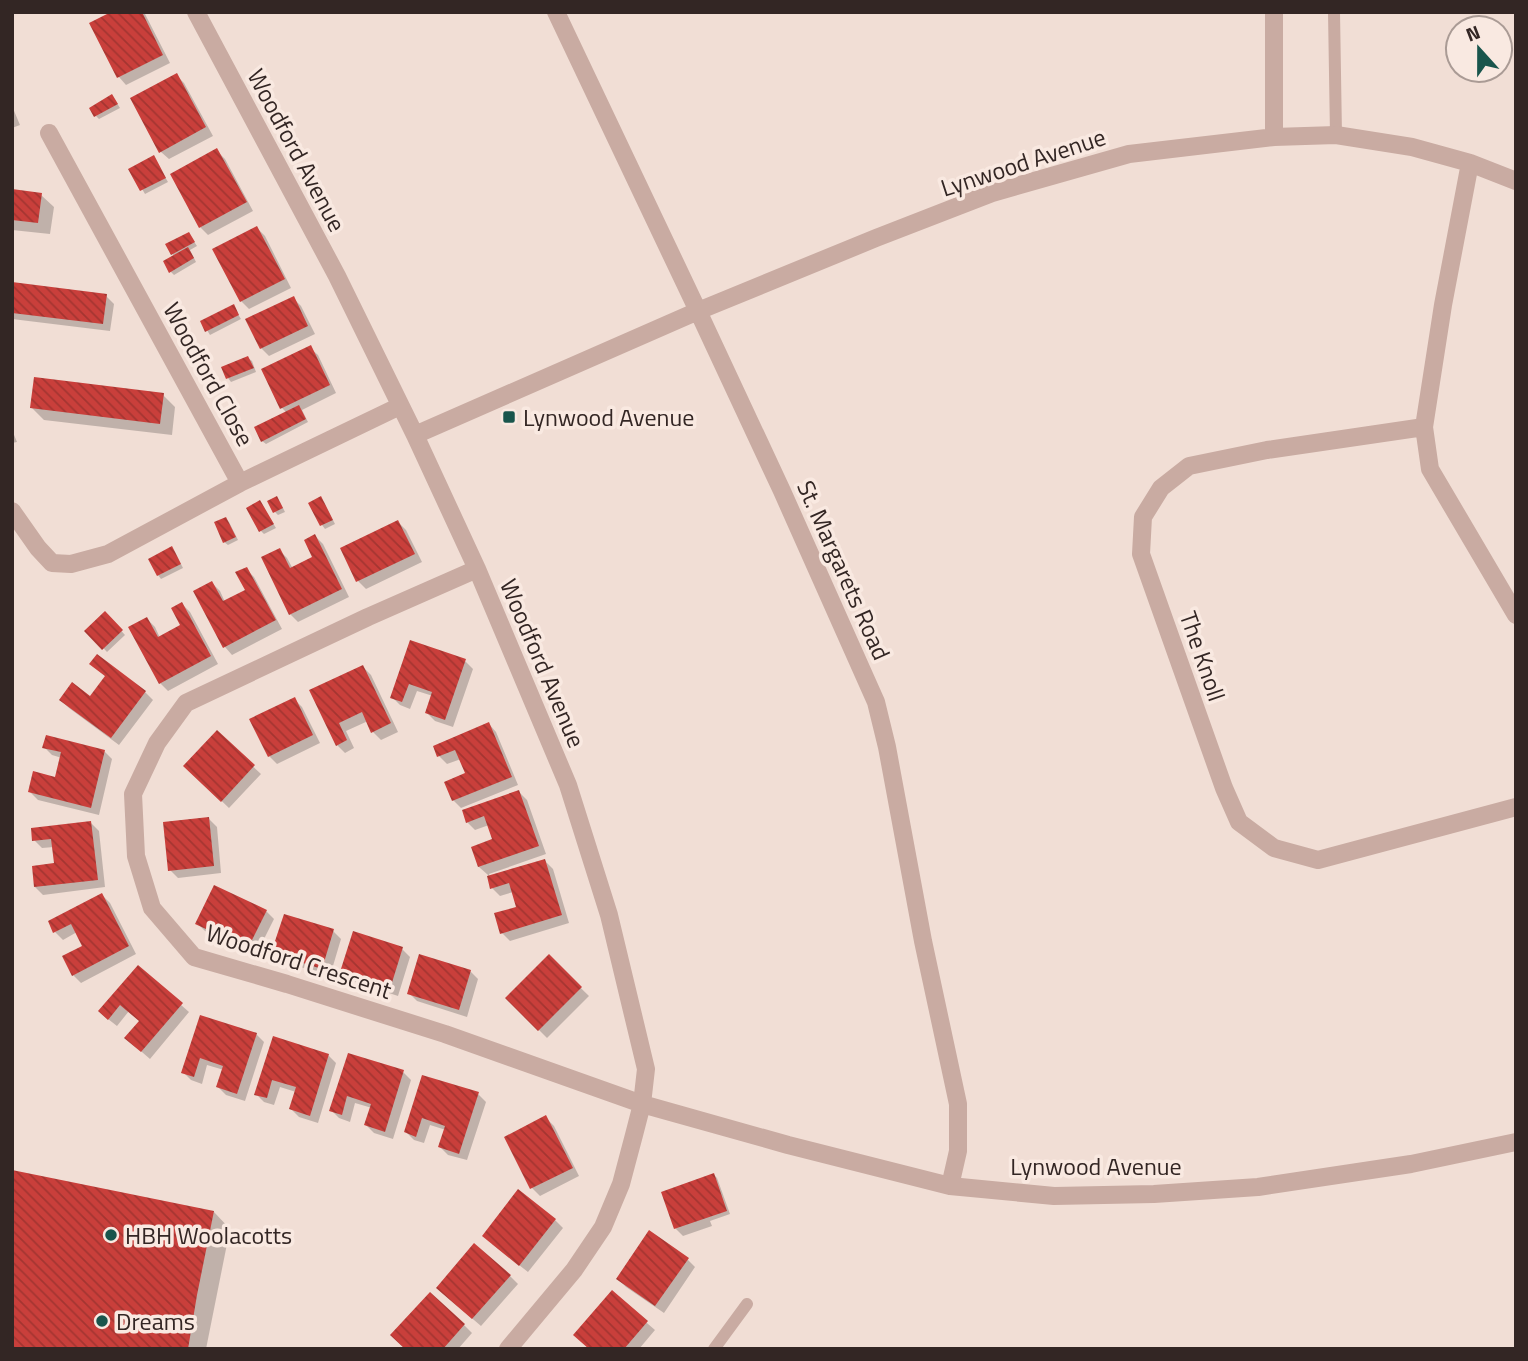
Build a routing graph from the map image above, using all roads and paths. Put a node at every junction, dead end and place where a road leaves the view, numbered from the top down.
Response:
1 (196, 12) edge
2 (556, 12) edge
3 (1274, 12) edge
4 (1335, 12) edge
5 (49, 133) dead end
6 (1336, 135) junction
7 (1274, 137) junction
8 (1470, 163) junction
9 (1516, 181) edge
10 (698, 310) junction
11 (400, 406) junction
12 (1424, 427) junction
13 (415, 435) junction
14 (240, 483) junction
15 (12, 511) edge
16 (477, 569) junction
17 (1516, 615) edge
18 (1516, 807) edge
19 (642, 1104) junction
20 (1516, 1142) edge
21 (950, 1186) junction
22 (747, 1304) dead end
23 (508, 1349) edge
24 (714, 1349) edge

1 - 11 street, Woodford Avenue
2 - 10 street, St. Margarets Road
3 - 7 street
4 - 6 lane
5 - 14 street, Woodford Close
6 - 7 street, Lynwood Avenue
6 - 8 street, Lynwood Avenue
7 - 10 street, Lynwood Avenue
8 - 9 street, Lynwood Avenue
8 - 12 street
10 - 13 street, Lynwood Avenue
10 - 21 street, St. Margarets Road
11 - 13 street, Woodford Avenue
11 - 14 street, Woodford Close
12 - 17 street
12 - 18 street, The Knoll
13 - 16 street, Woodford Avenue
14 - 15 street
16 - 19 street, Woodford Avenue
16 - 19 street, Woodford Crescent
19 - 21 street, Lynwood Avenue
19 - 23 street, Woodford Avenue
20 - 21 street, Lynwood Avenue
22 - 24 lane

